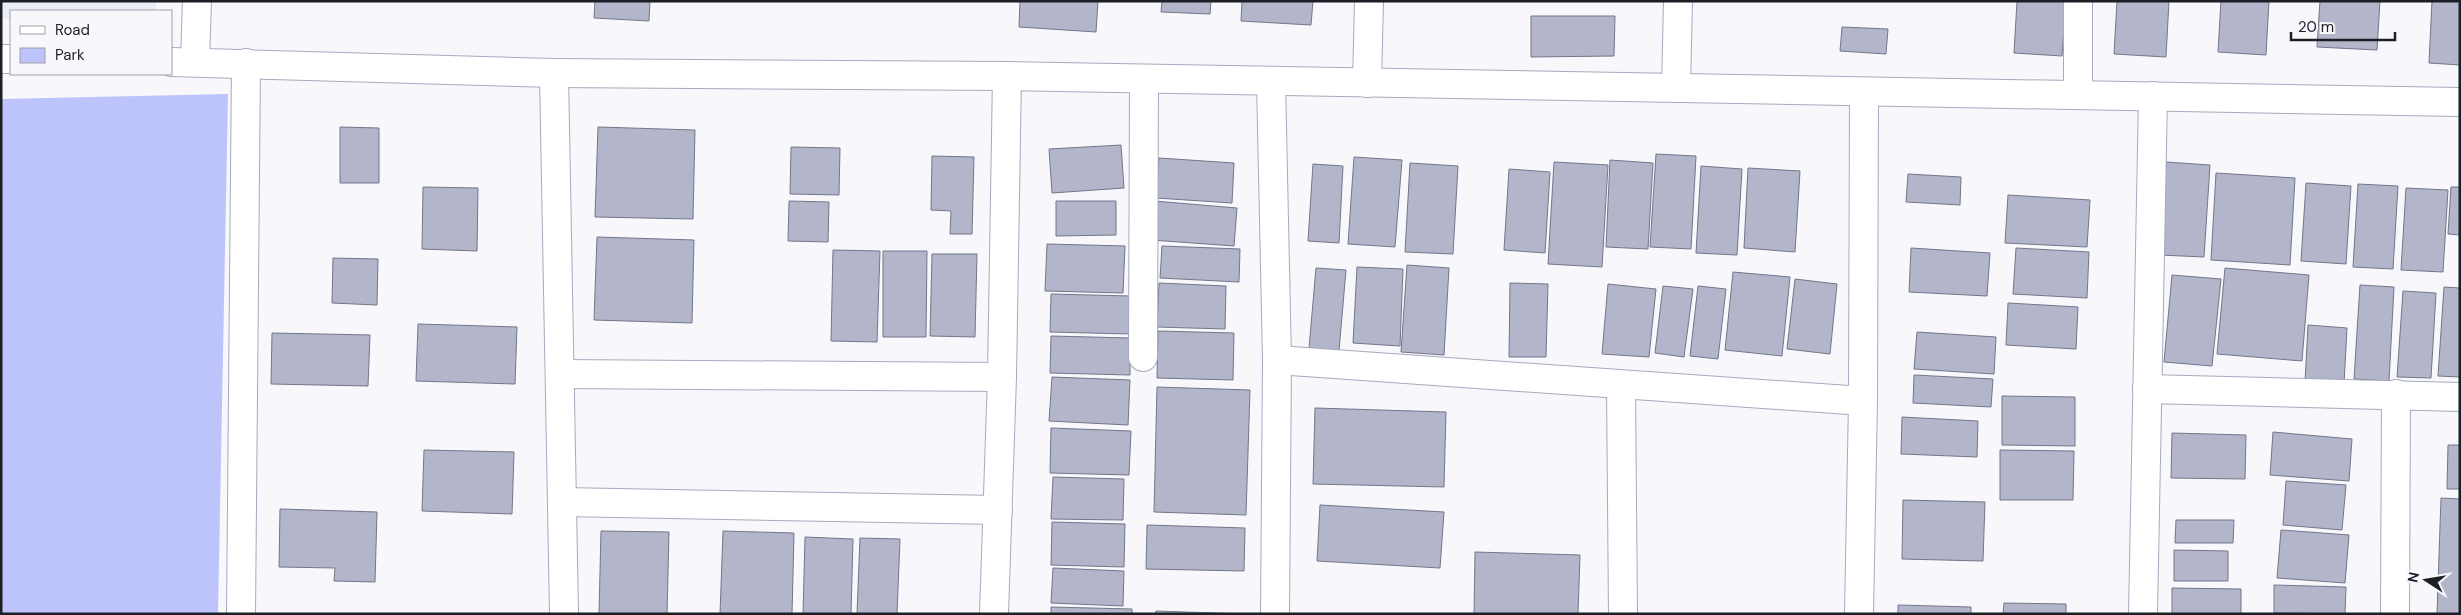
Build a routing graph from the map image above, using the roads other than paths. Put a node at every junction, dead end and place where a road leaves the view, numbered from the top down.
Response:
1 (198, 1) edge
2 (1369, 1) edge
3 (1678, 1) edge
4 (2078, 1) edge
5 (183, 62) edge
6 (246, 63) junction
7 (554, 73) junction
8 (1007, 76) junction
9 (1144, 79) junction
10 (1271, 81) junction
11 (1367, 83) junction
12 (1676, 88) junction
13 (1864, 92) junction
14 (2078, 96) junction
15 (2153, 96) junction
16 (2460, 102) edge
17 (1143, 357) dead end
18 (1277, 360) junction
19 (560, 374) junction
20 (1002, 377) junction
21 (1620, 386) junction
22 (2147, 389) junction
23 (2396, 394) junction
24 (2460, 397) edge
25 (1863, 401) junction
26 (562, 502) junction
27 (998, 510) junction
28 (242, 614) edge
29 (564, 614) edge
30 (994, 614) edge
31 (1275, 614) edge
32 (1623, 614) edge
33 (1858, 614) edge
34 (2143, 614) edge
35 (2395, 614) edge

1 - 5 street
2 - 11 street
3 - 12 street
4 - 14 street
5 - 6 street
6 - 7 street
6 - 28 street
7 - 8 street
7 - 19 street
8 - 9 street
8 - 20 street
9 - 10 street
9 - 17 street
10 - 11 street
10 - 18 street
11 - 12 street
12 - 13 street
13 - 14 street
13 - 25 street
14 - 15 street
15 - 16 street
15 - 22 street
18 - 21 street
18 - 31 street
19 - 20 street
19 - 26 street
20 - 27 street
21 - 25 street
21 - 32 street
22 - 23 street
22 - 34 street
23 - 24 street
23 - 35 street
25 - 33 street
26 - 27 street
26 - 29 street
27 - 30 street

